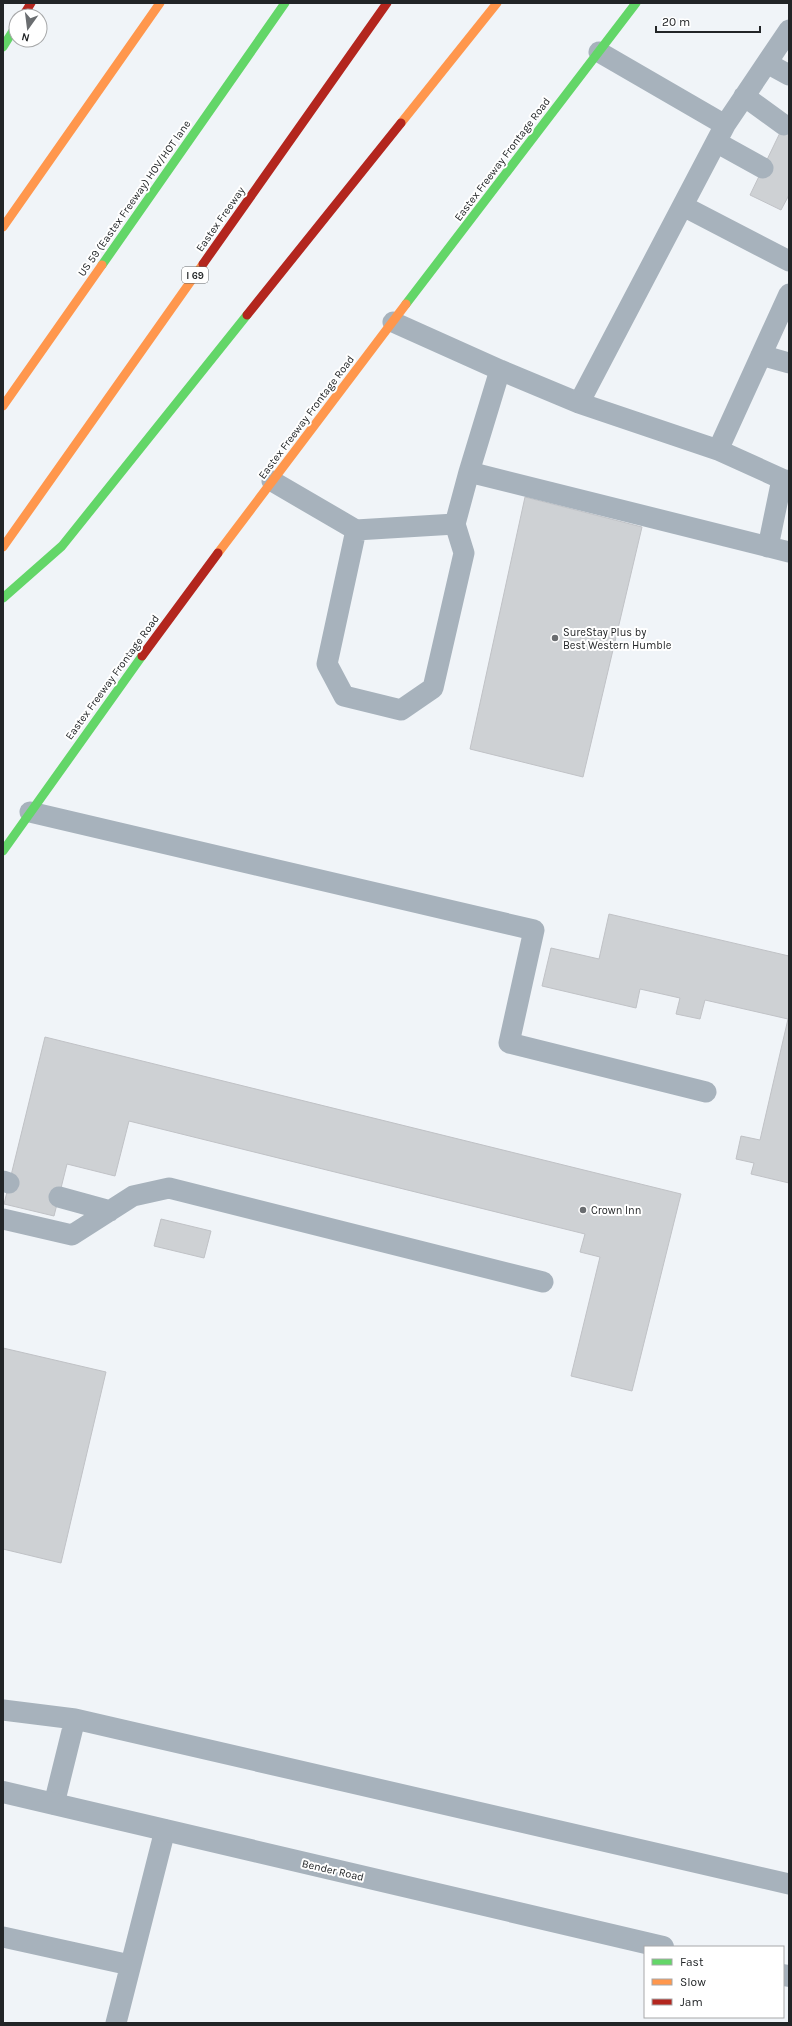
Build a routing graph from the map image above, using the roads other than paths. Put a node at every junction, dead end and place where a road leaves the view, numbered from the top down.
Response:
1 (160, 3) edge
2 (285, 3) edge
3 (387, 3) edge
4 (497, 3) edge
5 (636, 3) edge
6 (789, 30) edge
7 (599, 52) junction
8 (767, 63) junction
9 (789, 75) edge
10 (744, 96) junction
11 (784, 125) dead end
12 (721, 134) junction
13 (763, 168) dead end
14 (683, 206) junction
15 (3, 227) edge
16 (789, 261) edge
17 (789, 294) edge
18 (393, 322) junction
19 (761, 355) junction
20 (789, 363) edge
21 (500, 370) junction
22 (579, 403) junction
23 (3, 406) edge
24 (718, 450) junction
25 (469, 472) junction
26 (785, 480) edge
27 (272, 481) junction
28 (455, 524) junction
29 (356, 530) junction
30 (3, 547) edge
31 (768, 547) junction
32 (789, 552) edge
33 (3, 598) edge
34 (30, 812) junction
35 (3, 851) edge
36 (706, 1092) dead end
37 (59, 1197) dead end
38 (110, 1211) junction
39 (3, 1219) edge
40 (543, 1282) dead end
41 (3, 1710) edge
42 (75, 1719) junction
43 (3, 1792) edge
44 (54, 1804) junction
45 (165, 1830) junction
46 (789, 1884) edge
47 (3, 1937) edge
48 (660, 1946) edge
49 (130, 1965) junction
50 (116, 2023) edge

1 - 15 main road
2 - 23 main road, US 59 (Eastex Freeway) HOV/HOT lane
3 - 30 main road, Eastex Freeway / I 69
4 - 33 main road
5 - 7 main road, Eastex Freeway Frontage Road
6 - 8 lane
7 - 12 lane
7 - 18 main road, Eastex Freeway Frontage Road
8 - 9 lane
8 - 10 lane
10 - 11 lane
10 - 12 lane
12 - 13 lane
12 - 14 lane
14 - 16 lane
14 - 22 lane
17 - 19 lane
18 - 21 lane
18 - 27 main road, Eastex Freeway Frontage Road
19 - 20 lane
19 - 24 lane
21 - 22 lane
21 - 25 lane
22 - 24 lane
24 - 26 lane
25 - 28 lane
25 - 31 lane
26 - 31 lane
27 - 29 lane
27 - 34 main road, Eastex Freeway Frontage Road
28 - 29 lane
28 - 29 lane
31 - 32 lane
34 - 35 main road, Eastex Freeway Frontage Road
34 - 36 lane
37 - 38 lane
38 - 39 lane
38 - 40 lane
41 - 42 lane
42 - 44 lane
42 - 46 lane
43 - 44 street, Bender Road
44 - 45 street, Bender Road
45 - 48 street, Bender Road
45 - 49 lane
47 - 49 lane
49 - 50 lane

